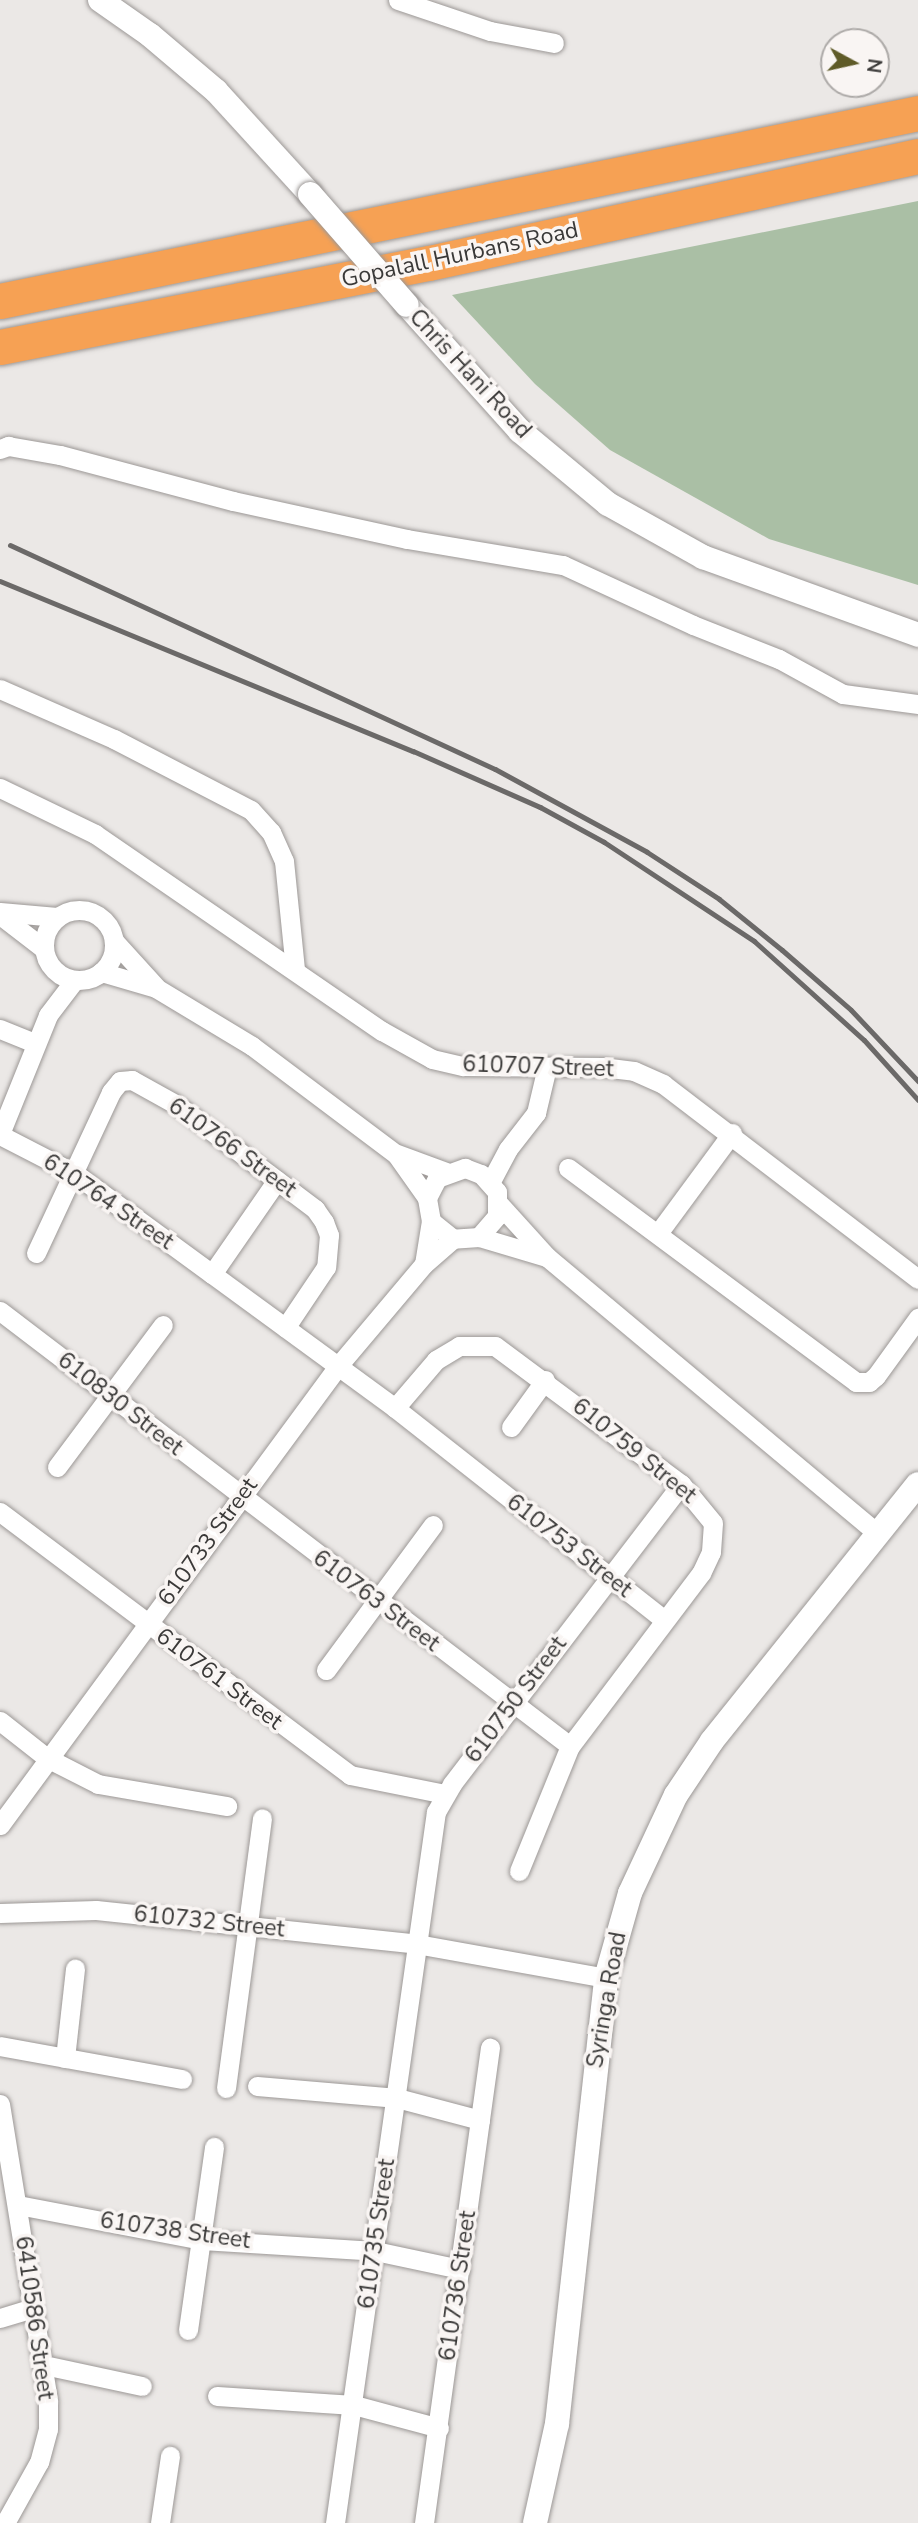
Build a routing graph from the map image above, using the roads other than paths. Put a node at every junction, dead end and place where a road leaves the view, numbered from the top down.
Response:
1 (100, 0) edge
2 (398, 0) edge
3 (554, 43) dead end
4 (918, 113) edge
5 (918, 156) edge
6 (0, 301) edge
7 (0, 347) edge
8 (0, 449) edge
9 (918, 635) edge
10 (0, 689) edge
11 (918, 704) edge
12 (0, 788) edge
13 (0, 914) edge
14 (57, 917) junction
15 (114, 942) junction
16 (43, 948) junction
17 (52, 970) junction
18 (295, 970) junction
19 (102, 972) junction
20 (74, 981) junction
21 (156, 988) junction
22 (48, 1015) junction
23 (0, 1029) edge
24 (35, 1043) junction
25 (547, 1067) junction
26 (732, 1133) junction
27 (0, 1134) edge
28 (508, 1149) junction
29 (396, 1154) junction
30 (568, 1168) dead end
31 (456, 1170) junction
32 (74, 1173) junction
33 (277, 1180) junction
34 (491, 1181) junction
35 (427, 1198) junction
36 (499, 1204) junction
37 (430, 1221) junction
38 (659, 1231) junction
39 (479, 1237) junction
40 (453, 1239) junction
41 (36, 1253) dead end
42 (547, 1258) junction
43 (424, 1264) junction
44 (212, 1274) junction
45 (918, 1279) edge
46 (0, 1311) edge
47 (918, 1318) edge
48 (163, 1325) dead end
49 (285, 1328) junction
50 (338, 1366) junction
51 (545, 1380) junction
52 (111, 1398) junction
53 (395, 1408) junction
54 (511, 1427) dead end
55 (57, 1467) dead end
56 (681, 1484) junction
57 (918, 1484) edge
58 (240, 1498) junction
59 (0, 1512) edge
60 (433, 1525) dead end
61 (878, 1534) junction
62 (609, 1578) junction
63 (376, 1601) junction
64 (663, 1619) junction
65 (147, 1625) junction
66 (326, 1670) dead end
67 (513, 1703) junction
68 (0, 1721) edge
69 (570, 1746) junction
70 (47, 1758) junction
71 (444, 1794) junction
72 (227, 1806) dead end
73 (262, 1818) dead end
74 (0, 1825) edge
75 (519, 1871) dead end
76 (0, 1913) edge
77 (249, 1926) junction
78 (417, 1944) junction
79 (75, 1969) dead end
80 (606, 1978) junction
81 (0, 2046) edge
82 (490, 2048) dead end
83 (65, 2058) junction
84 (182, 2079) dead end
85 (257, 2087) dead end
86 (226, 2088) dead end
87 (397, 2098) junction
88 (0, 2104) edge
89 (480, 2120) junction
90 (214, 2147) dead end
91 (18, 2205) junction
92 (202, 2240) junction
93 (375, 2251) junction
94 (460, 2269) junction
95 (33, 2308) junction
96 (0, 2318) edge
97 (188, 2330) dead end
98 (44, 2365) junction
99 (142, 2386) dead end
100 (217, 2396) dead end
101 (354, 2404) junction
102 (439, 2428) junction
103 (170, 2456) dead end
104 (11, 2522) edge
105 (160, 2523) edge
106 (335, 2523) edge
107 (424, 2523) edge
108 (535, 2523) edge

1 - 9 street, Chris Hani Road, bridge
2 - 3 street
4 - 6 highway, Gopalall Hurbans Road
5 - 7 highway, Gopalall Hurbans Road
8 - 11 street
10 - 18 street
12 - 18 street, 610707 Street
13 - 14 street
13 - 16 street
14 - 15 street
14 - 16 street
15 - 19 street
15 - 21 street
16 - 17 street
17 - 20 street
17 - 22 street
18 - 25 street, 610707 Street
19 - 20 street
19 - 21 street
20 - 22 street
21 - 29 street
22 - 24 street
23 - 24 street
24 - 27 street
25 - 26 street, 610707 Street
25 - 28 street
26 - 38 street
26 - 45 street, 610707 Street
27 - 32 street, 610764 Street
28 - 31 street
28 - 34 street
29 - 31 street
29 - 35 street
30 - 38 street
31 - 34 street
31 - 35 street
32 - 33 street, 610766 Street
32 - 41 street
32 - 44 street, 610764 Street
33 - 44 street
33 - 49 street, 610766 Street
34 - 36 street
35 - 37 street
36 - 39 street
36 - 42 street
37 - 40 street
37 - 43 street
38 - 47 street
39 - 40 street
39 - 42 street
40 - 43 street, 610733 Street
42 - 61 street
43 - 50 street, 610733 Street
44 - 49 street, 610764 Street
46 - 52 street, 610830 Street
48 - 52 street
49 - 50 street, 610764 Street
50 - 53 street, 610753 Street
50 - 58 street, 610733 Street
51 - 53 street, 610759 Street
51 - 54 street
51 - 56 street, 610759 Street
52 - 55 street
52 - 58 street, 610830 Street
53 - 62 street, 610753 Street
56 - 62 street, 610750 Street
56 - 64 street, 610759 Street
57 - 61 street, Syringa Road
58 - 63 street, 610763 Street
58 - 65 street, 610733 Street
59 - 65 street, 610761 Street
60 - 63 street
61 - 80 street, Syringa Road
62 - 64 street, 610753 Street
62 - 67 street, 610750 Street
63 - 66 street
63 - 67 street, 610763 Street
64 - 69 street, 610759 Street
65 - 70 street, 610733 Street
65 - 71 street, 610761 Street
67 - 69 street, 610763 Street
67 - 71 street, 610750 Street
68 - 70 street
69 - 75 street, 610759 Street
70 - 72 street
70 - 74 street, 610733 Street
71 - 78 street, 610750 Street
73 - 77 street
76 - 77 street, 610732 Street
77 - 78 street, 610732 Street
77 - 86 street
78 - 80 street, 610732 Street
78 - 87 street, 610735 Street
79 - 83 street
80 - 108 street, Syringa Road
81 - 83 street
82 - 89 street, 610736 Street
83 - 84 street
85 - 87 street
87 - 89 street
87 - 93 street, 610735 Street
88 - 91 street, 6410586 Street
89 - 94 street, 610736 Street
90 - 92 street
91 - 92 street, 610738 Street
91 - 95 street, 6410586 Street
92 - 93 street, 610738 Street
92 - 97 street
93 - 94 street, 610738 Street
93 - 101 street, 610735 Street
94 - 102 street, 610736 Street
95 - 96 street
95 - 98 street, 6410586 Street
98 - 99 street
98 - 104 street, 6410586 Street
100 - 101 street
101 - 102 street
101 - 106 street, 610735 Street
102 - 107 street, 610736 Street
103 - 105 street

